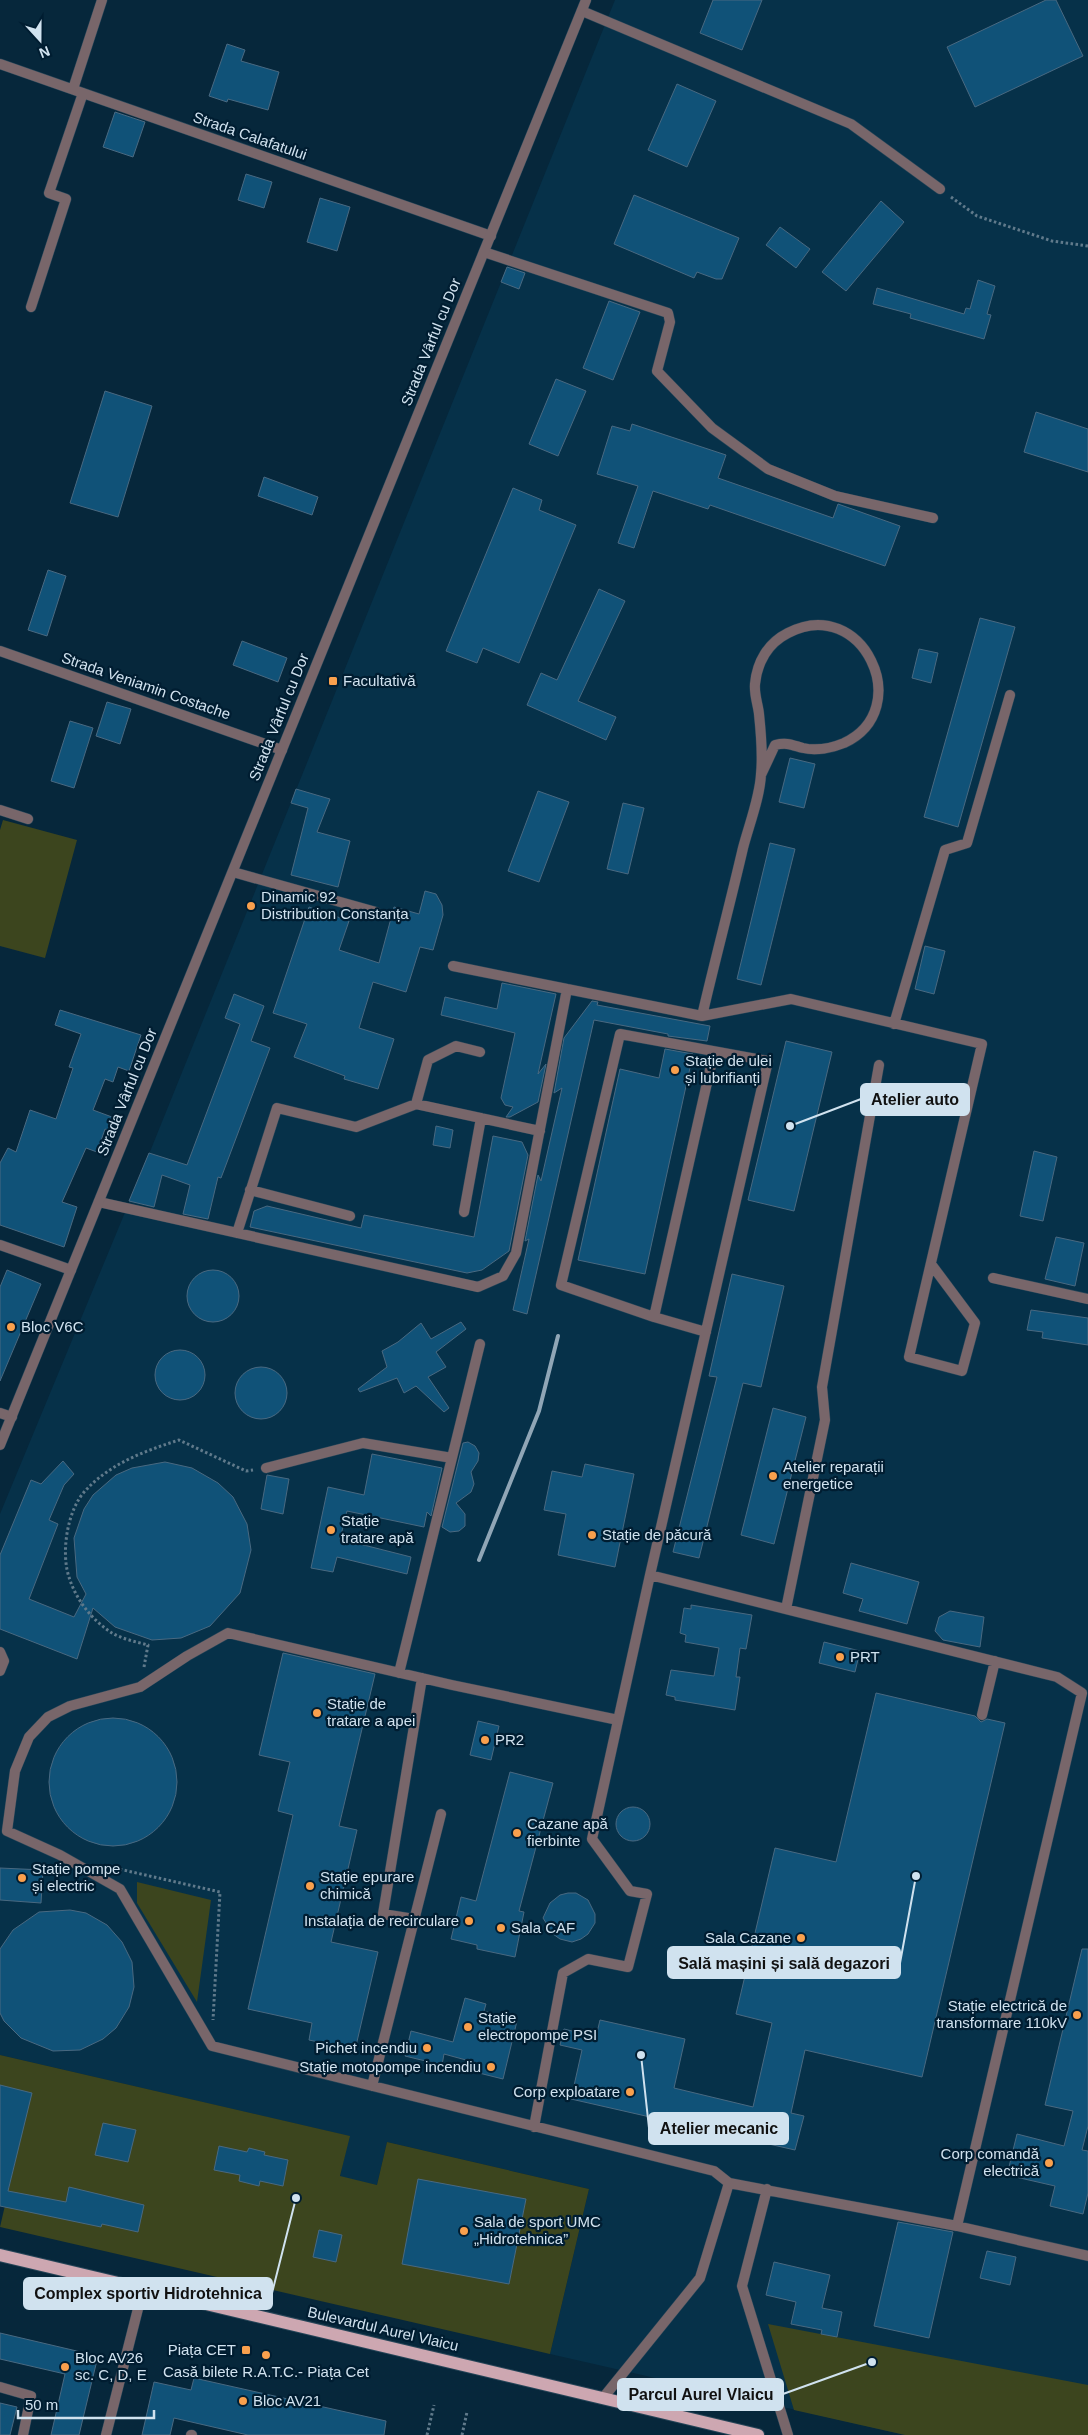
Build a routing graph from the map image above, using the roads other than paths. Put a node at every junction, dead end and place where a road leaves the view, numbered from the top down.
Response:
1 (102, 0) edge
2 (586, 0) edge
3 (582, 11) junction
4 (0, 64) edge
5 (78, 91) junction
6 (940, 189) road end
7 (490, 236) junction
8 (484, 252) junction
9 (30, 307) dead end
10 (933, 518) dead end
11 (0, 651) edge
12 (1010, 695) dead end
13 (282, 750) junction
14 (761, 775) junction
15 (0, 810) edge
16 (28, 819) dead end
17 (233, 872) junction
18 (376, 912) dead end
19 (453, 966) dead end
20 (567, 989) junction
21 (702, 1016) junction
22 (894, 1024) junction
23 (480, 1052) dead end
24 (714, 1052) junction
25 (879, 1065) dead end
26 (416, 1104) junction
27 (481, 1118) junction
28 (540, 1131) junction
29 (250, 1190) junction
30 (99, 1202) junction
31 (464, 1212) dead end
32 (350, 1216) dead end
33 (236, 1233) junction
34 (0, 1245) edge
35 (931, 1264) junction
36 (71, 1270) junction
37 (993, 1278) dead end
38 (1088, 1299) edge
39 (654, 1317) junction
40 (706, 1332) junction
41 (480, 1344) dead end
42 (0, 1413) edge
43 (12, 1417) junction
44 (0, 1446) edge
45 (452, 1458) junction
46 (266, 1468) road end
47 (650, 1575) junction
48 (786, 1609) junction
49 (0, 1652) edge
50 (995, 1661) junction
51 (0, 1671) edge
52 (399, 1673) junction
53 (422, 1678) junction
54 (1085, 1695) edge
55 (982, 1716) dead end
56 (618, 1720) junction
57 (441, 1814) dead end
58 (3, 1832) edge
59 (414, 1919) junction
60 (372, 2086) junction
61 (534, 2126) junction
62 (729, 2182) junction
63 (767, 2189) junction
64 (957, 2226) junction
65 (0, 2255) edge
66 (1088, 2256) edge
67 (143, 2289) junction
68 (0, 2387) edge
69 (603, 2398) junction
70 (23, 2435) edge
71 (106, 2435) edge
72 (758, 2435) edge
73 (788, 2435) edge

1 - 5 street
2 - 3 street, Strada Vârful cu Dor
3 - 6 street
3 - 7 street, Strada Vârful cu Dor
4 - 5 street, Strada Calafatului
5 - 7 street, Strada Calafatului
5 - 9 street
7 - 8 street, Strada Vârful cu Dor
8 - 10 street
8 - 13 street, Strada Vârful cu Dor
11 - 13 street, Strada Veniamin Costache
12 - 22 street
13 - 17 street, Strada Vârful cu Dor
14 - 14 street
14 - 21 street
15 - 16 street
17 - 18 street
17 - 30 street, Strada Vârful cu Dor
19 - 20 street
20 - 21 street
20 - 28 street
21 - 22 street
22 - 35 street
23 - 26 street
24 - 39 street
24 - 39 street
24 - 40 street
25 - 48 street
26 - 27 street
26 - 29 street
27 - 28 street
27 - 31 street
28 - 33 street
29 - 32 street
29 - 33 street
30 - 33 street
30 - 36 street, Strada Vârful cu Dor
34 - 36 street
35 - 35 street
36 - 43 street, Strada Vârful cu Dor
37 - 38 street
39 - 40 street
40 - 47 street
41 - 45 street
42 - 43 street
43 - 44 street, Strada Vârful cu Dor
45 - 46 street
45 - 52 street
47 - 48 street
47 - 56 street
48 - 50 street
49 - 51 street
50 - 54 street
50 - 55 street
52 - 53 street
52 - 58 street
53 - 56 street
53 - 59 street
54 - 64 street
56 - 61 street
57 - 59 street
58 - 60 street
59 - 60 street
60 - 61 street
61 - 62 street
62 - 63 street
62 - 69 street
63 - 64 street
63 - 73 street
64 - 66 street
65 - 67 main road, Bulevardul Aurel Vlaicu
67 - 69 main road, Bulevardul Aurel Vlaicu
67 - 71 street
68 - 70 street
69 - 72 main road, Bulevardul Aurel Vlaicu

